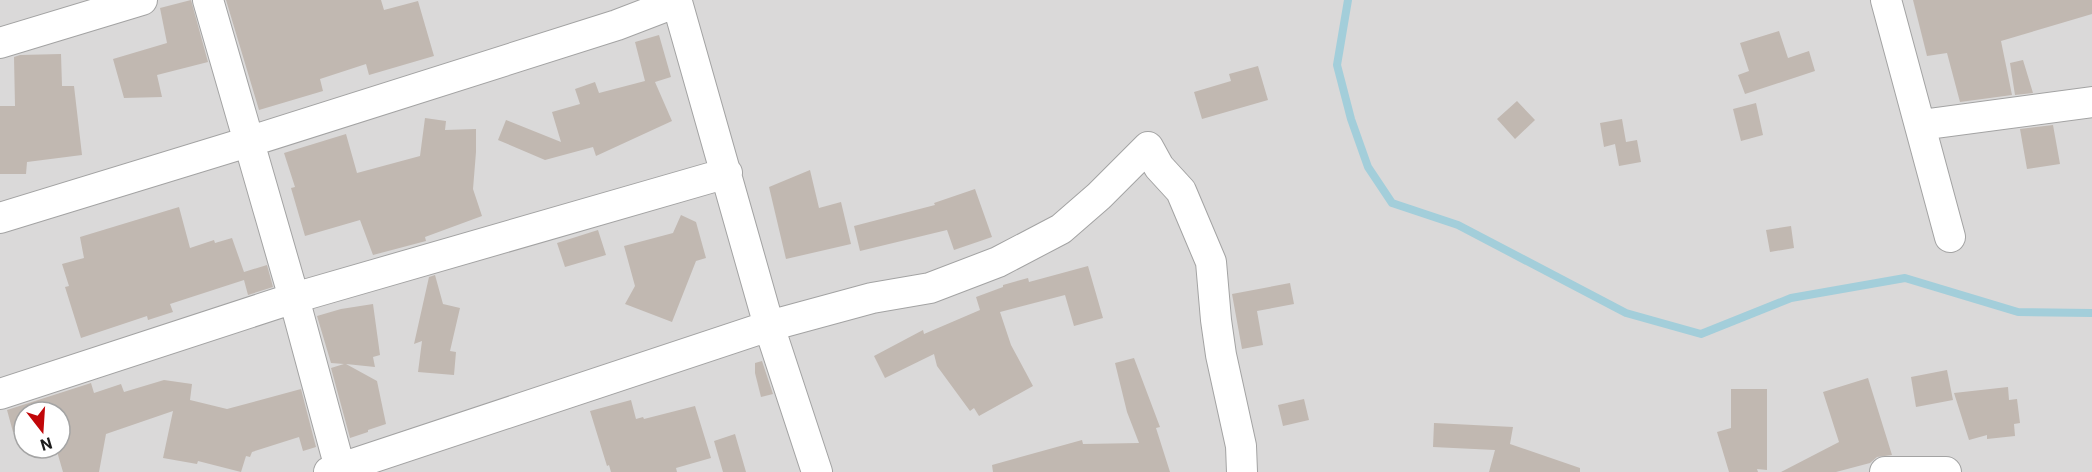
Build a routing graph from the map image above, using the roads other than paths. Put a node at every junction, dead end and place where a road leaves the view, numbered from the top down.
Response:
1 (142, 0) edge
2 (208, 0) edge
3 (1886, 0) edge
4 (0, 43) edge
5 (2092, 102) edge
6 (1921, 125) junction
7 (248, 142) junction
8 (726, 173) junction
9 (0, 218) edge
10 (1950, 237) dead end
11 (294, 298) junction
12 (768, 326) junction
13 (0, 394) edge
14 (337, 471) edge
15 (817, 472) edge
16 (1242, 472) edge
17 (1885, 472) edge
18 (1946, 472) edge

1 - 4 street
2 - 7 street
3 - 6 street
5 - 6 street
6 - 10 street
7 - 8 street
7 - 9 street
7 - 11 street
8 - 11 street
8 - 12 street
11 - 13 street
11 - 14 street
12 - 14 street
12 - 15 street
12 - 16 street
17 - 18 street

